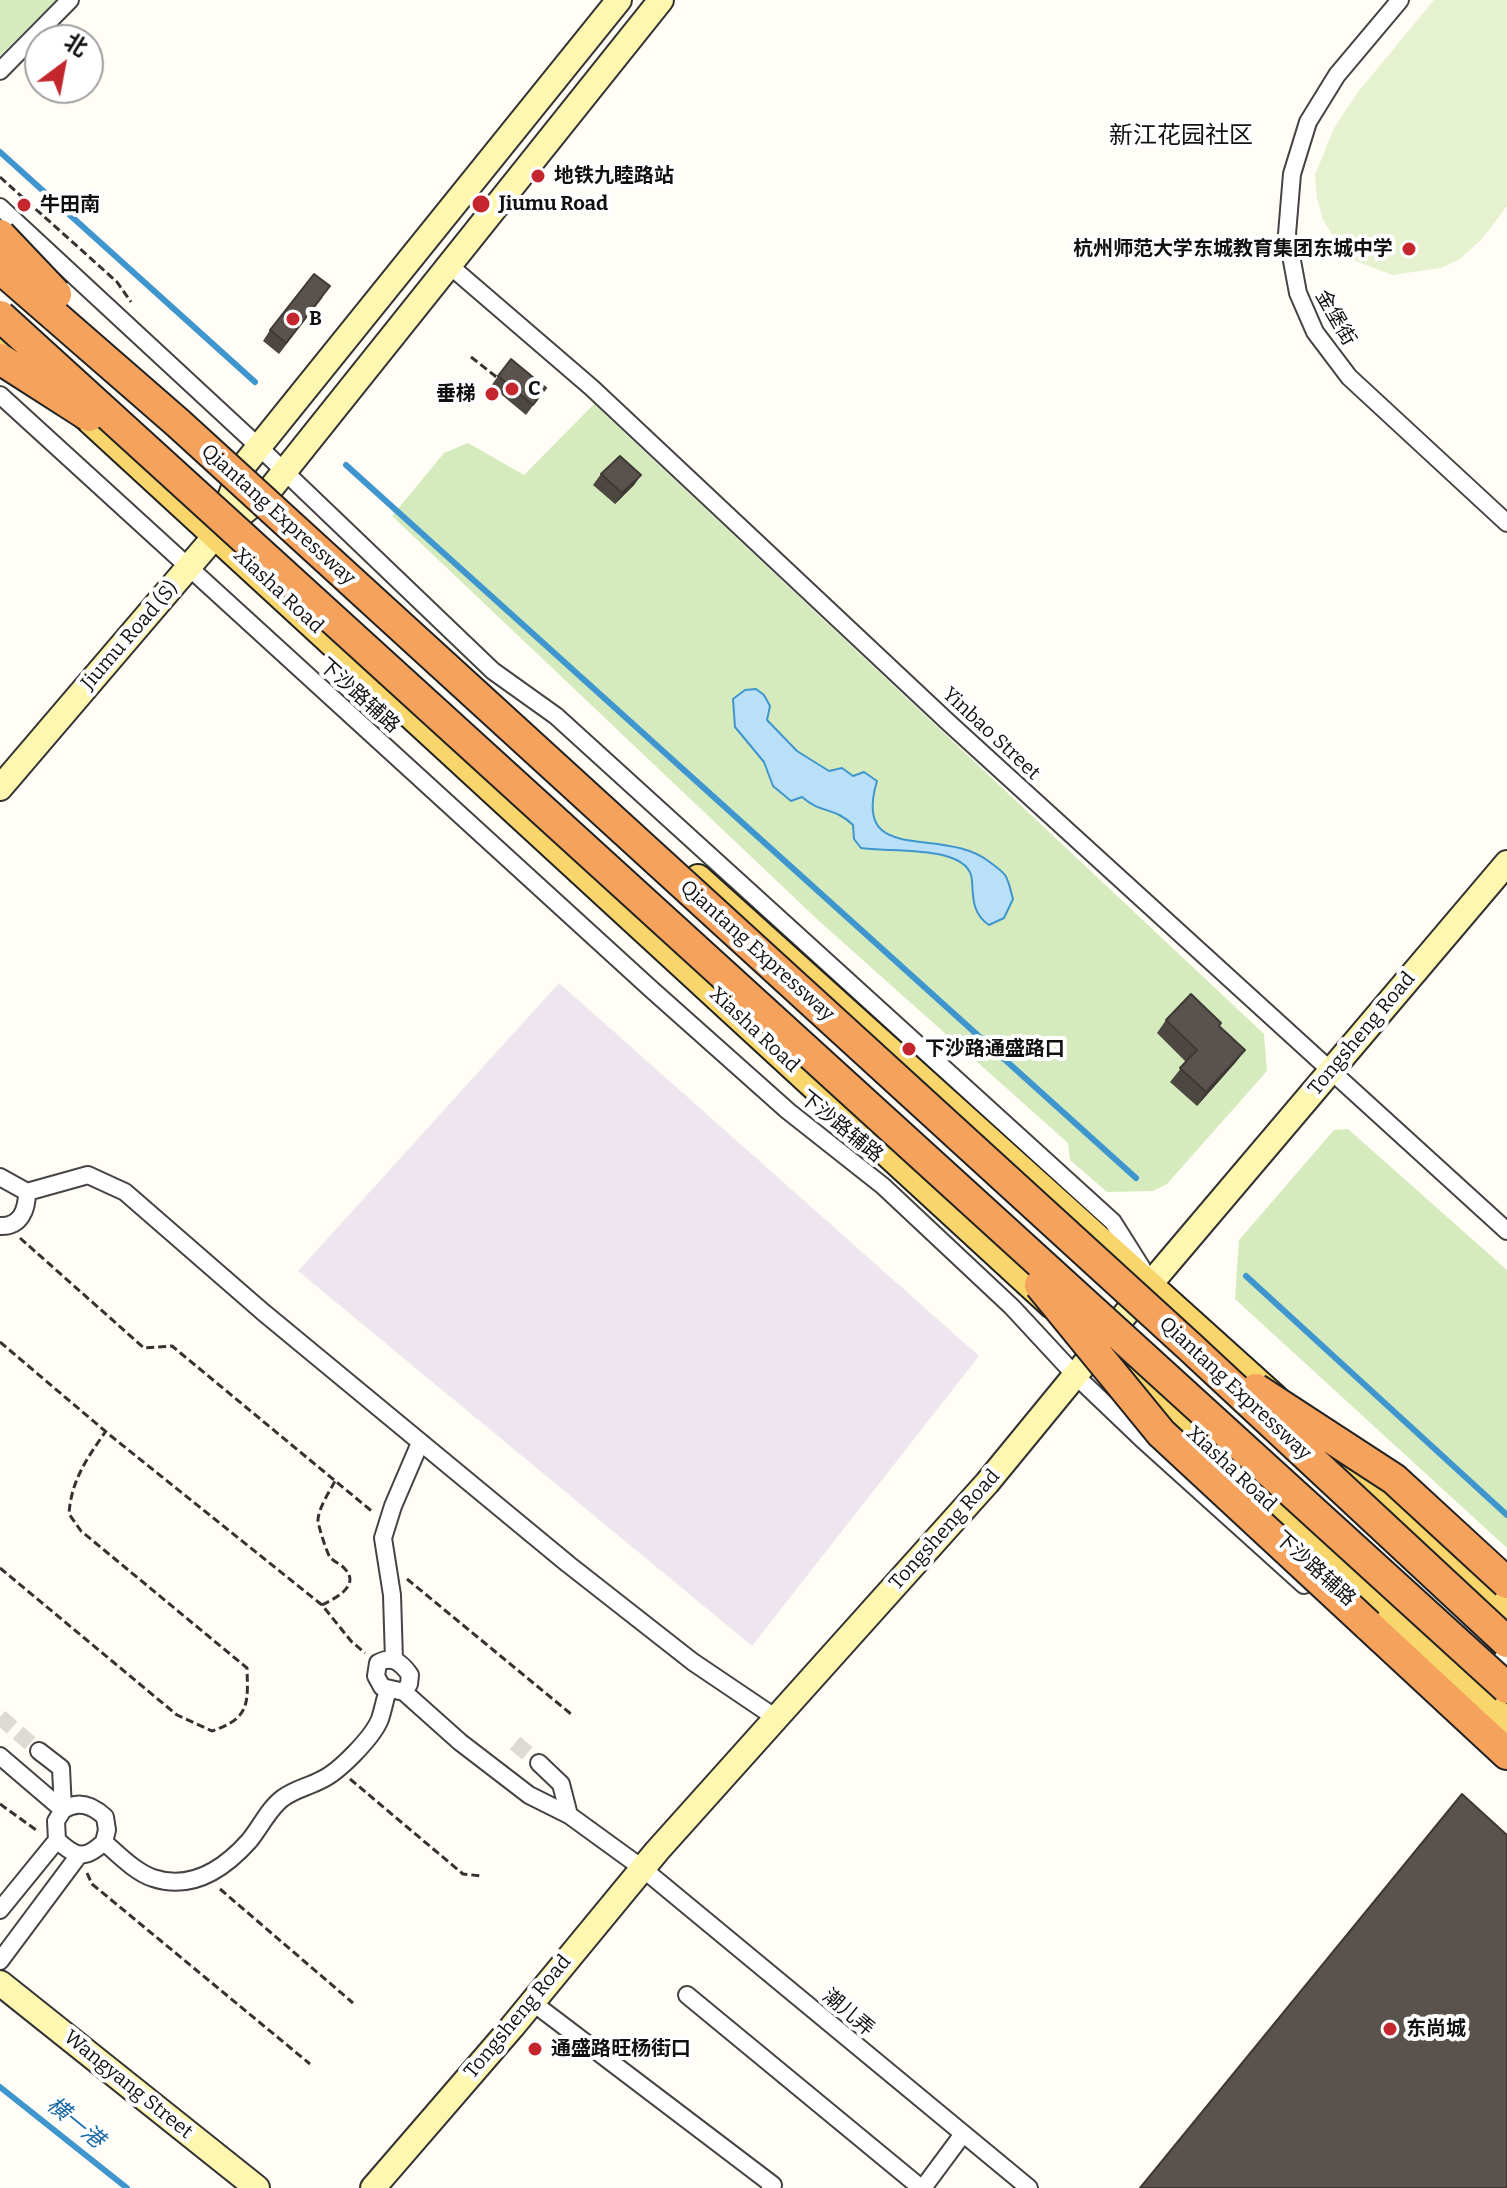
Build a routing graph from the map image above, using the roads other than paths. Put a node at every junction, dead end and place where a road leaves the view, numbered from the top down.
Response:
1 (70, 0) edge
2 (619, 0) edge
3 (661, 0) edge
4 (1400, 0) edge
5 (0, 71) edge
6 (0, 207) edge
7 (0, 235) edge
8 (0, 259) edge
9 (449, 265) junction
10 (0, 268) edge
11 (0, 316) edge
12 (0, 339) edge
13 (0, 359) edge
14 (0, 395) edge
15 (178, 423) junction
16 (259, 447) junction
17 (241, 469) junction
18 (285, 471) junction
19 (268, 492) junction
20 (1507, 523) edge
21 (216, 535) junction
22 (188, 568) junction
23 (290, 578) junction
24 (0, 788) edge
25 (1507, 863) edge
26 (1331, 1071) junction
27 (0, 1177) edge
28 (27, 1192) junction
29 (976, 1206) junction
30 (4, 1226) edge
31 (1507, 1231) edge
32 (1151, 1283) junction
33 (1189, 1346) junction
34 (1100, 1348) junction
35 (1076, 1376) junction
36 (1273, 1396) junction
37 (420, 1443) junction
38 (1507, 1564) edge
39 (1507, 1583) edge
40 (1507, 1612) edge
41 (1507, 1642) edge
42 (386, 1662) junction
43 (1507, 1688) edge
44 (396, 1691) junction
45 (776, 1718) junction
46 (1507, 1722) edge
47 (39, 1751) tunnel mouth
48 (1507, 1754) edge
49 (0, 1756) edge
50 (539, 1763) tunnel mouth
51 (1507, 1769) edge
52 (63, 1810) junction
53 (569, 1815) junction
54 (57, 1840) junction
55 (104, 1842) junction
56 (79, 1855) junction
57 (642, 1868) junction
58 (0, 1910) edge
59 (0, 1961) edge
60 (0, 1983) edge
61 (687, 1995) dead end
62 (532, 2002) junction
63 (963, 2134) junction
64 (775, 2187) edge
65 (257, 2188) edge
66 (373, 2188) edge
67 (922, 2188) edge
68 (1029, 2188) edge

1 - 5 street
2 - 16 street
3 - 9 street
4 - 20 street, 金堡街
6 - 16 street
7 - 15 highway, bridge
8 - 17 main road
9 - 18 street
9 - 26 street, Yinbao Street
10 - 15 highway, Qiantang Expressway, bridge
11 - 23 highway, Qiantang Expressway, bridge
12 - 21 main road, Xiasha Road
13 - 23 highway, bridge
14 - 22 street, 下沙路辅路
15 - 33 highway, Qiantang Expressway, bridge
16 - 17 street
16 - 18 street
17 - 19 main road
17 - 21 street
18 - 19 street
18 - 32 street
19 - 21 street, Jiumu Road (S)
19 - 32 main road
21 - 22 street, Jiumu Road (S)
21 - 34 main road, Xiasha Road
22 - 24 street, Jiumu Road (S)
22 - 35 street, 下沙路辅路
23 - 29 highway, Qiantang Expressway, bridge
25 - 26 street, Tongsheng Road
26 - 31 street, Yinbao Street
26 - 32 street, Tongsheng Road
27 - 28 street
28 - 30 street
28 - 37 street
29 - 43 highway, Qiantang Expressway, bridge
29 - 48 highway, bridge
32 - 34 street, Tongsheng Road
32 - 36 main road
33 - 39 highway, bridge
33 - 41 highway, Qiantang Expressway, bridge
34 - 35 street, Tongsheng Road
34 - 46 main road, Xiasha Road
35 - 45 street, Tongsheng Road
35 - 51 street, 下沙路辅路
36 - 38 street
36 - 40 main road
37 - 42 street
37 - 45 street
42 - 44 street
42 - 44 street
44 - 53 street, 潮儿弄
44 - 55 street
45 - 57 street, Tongsheng Road
47 - 52 street
49 - 52 street
50 - 53 street
52 - 54 street
52 - 55 street
53 - 57 street, 潮儿弄
54 - 56 street
54 - 58 street
55 - 56 street
56 - 59 street
57 - 62 street, Tongsheng Road
57 - 63 street, 潮儿弄
60 - 65 street, Wangyang Street
61 - 67 street
62 - 64 street
62 - 66 street, Tongsheng Road
63 - 67 street
63 - 68 street, 潮儿弄

